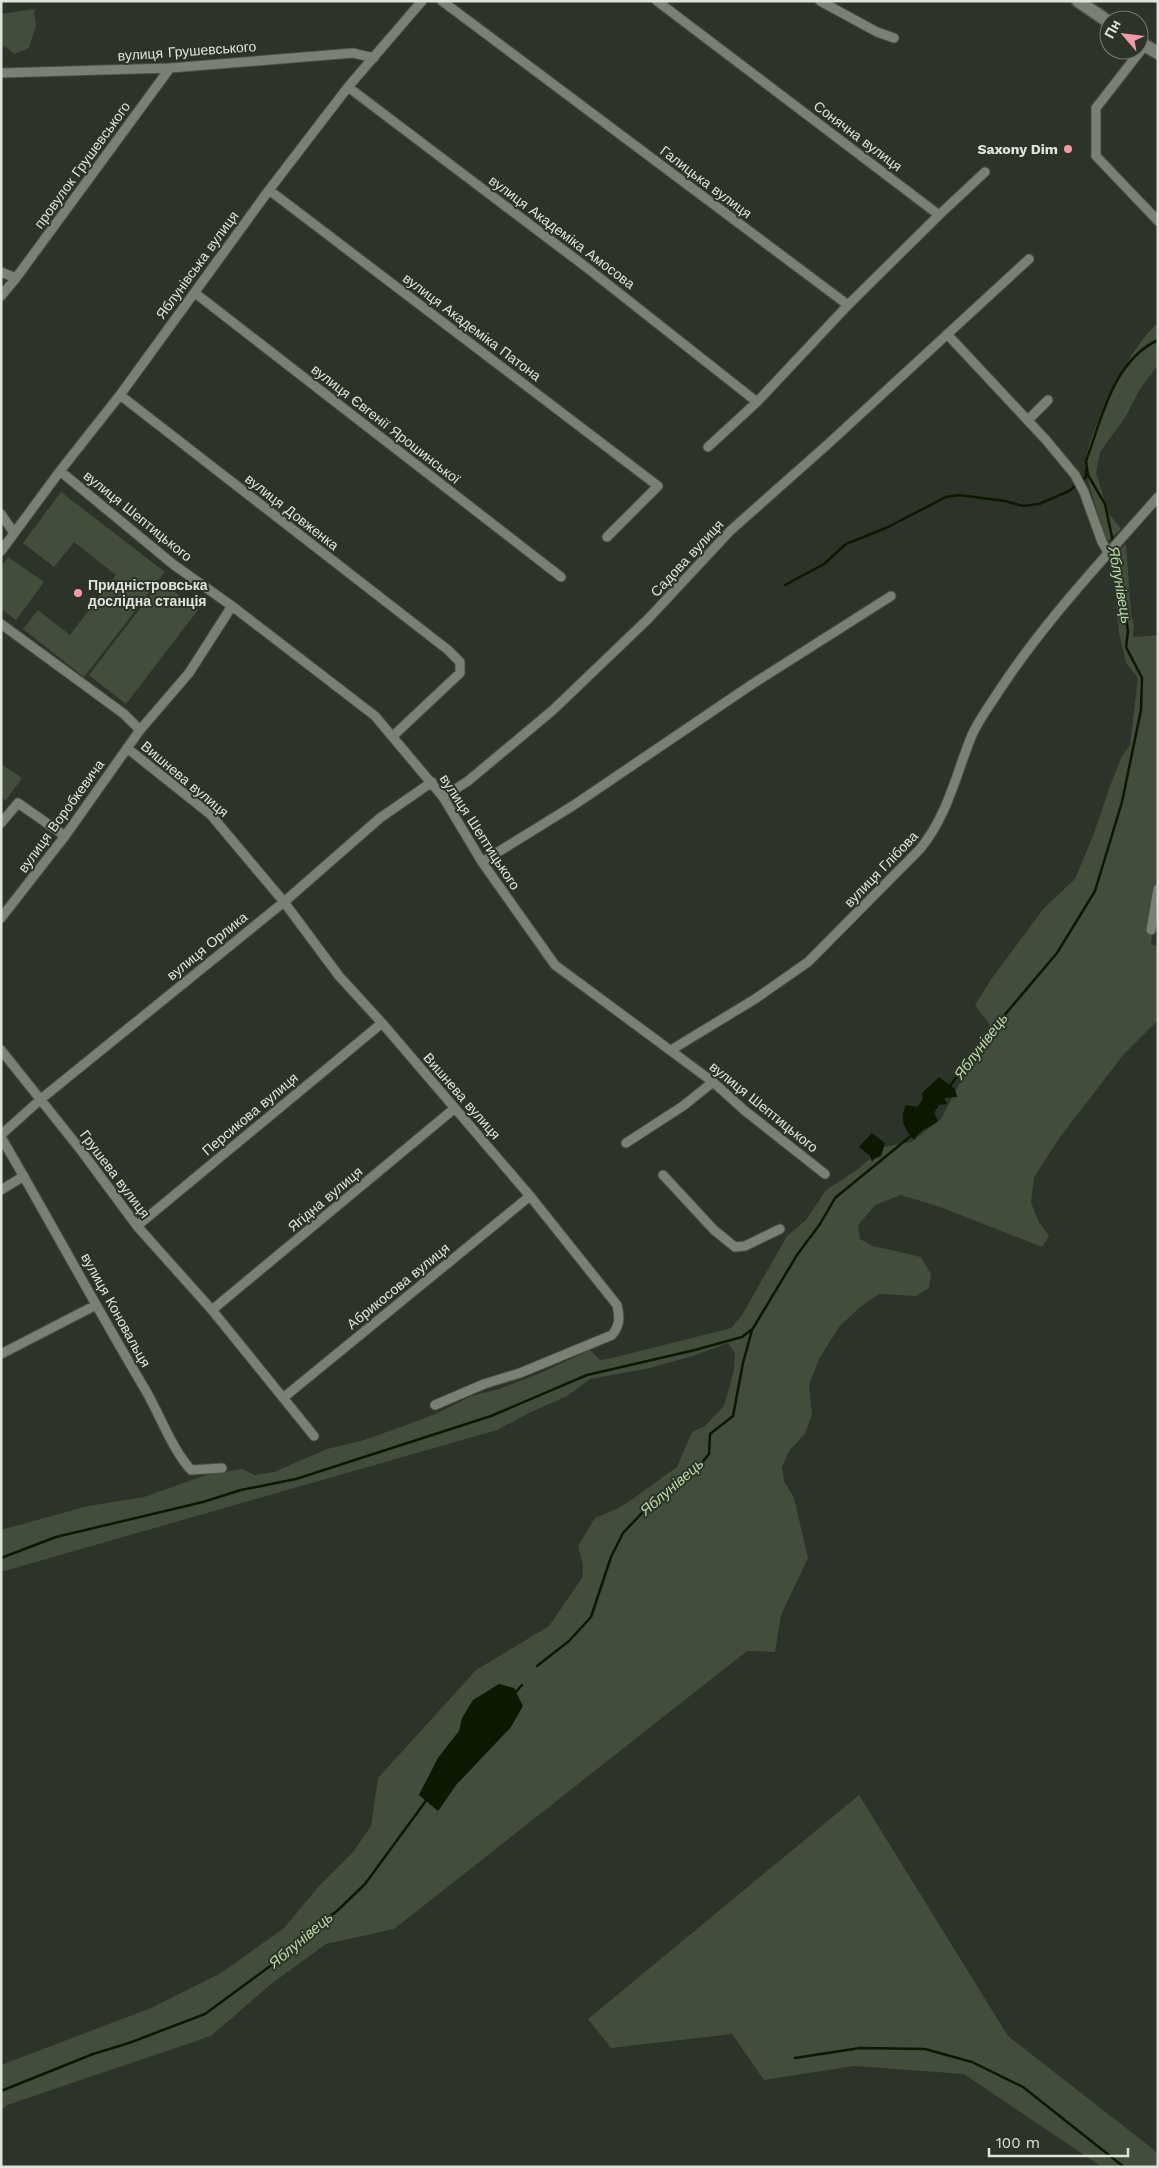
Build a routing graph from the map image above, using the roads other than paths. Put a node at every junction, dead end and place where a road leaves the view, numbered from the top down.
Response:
1 (422, 1) edge
2 (442, 1) edge
3 (657, 1) edge
4 (820, 1) edge
5 (1078, 1) edge
6 (1099, 15) edge
7 (894, 38) dead end
8 (374, 58) junction
9 (1130, 60) edge
10 (170, 68) junction
11 (1, 73) edge
12 (348, 87) junction
13 (985, 172) dead end
14 (269, 190) junction
15 (939, 215) junction
16 (1158, 220) edge
17 (1029, 259) dead end
18 (1, 272) edge
19 (16, 278) junction
20 (195, 292) junction
21 (1, 296) edge
22 (848, 305) junction
23 (947, 334) junction
24 (120, 395) junction
25 (1048, 400) dead end
26 (757, 402) junction
27 (1028, 420) junction
28 (708, 447) dead end
29 (60, 471) junction
30 (1158, 497) edge
31 (1, 514) edge
32 (14, 533) junction
33 (607, 537) dead end
34 (1109, 550) junction
35 (1, 551) edge
36 (561, 577) dead end
37 (891, 596) dead end
38 (232, 606) junction
39 (1, 624) edge
40 (140, 730) junction
41 (393, 736) junction
42 (127, 748) junction
43 (432, 782) junction
44 (443, 797) junction
45 (1, 823) edge
46 (65, 836) junction
47 (482, 862) junction
48 (1158, 889) edge
49 (284, 902) junction
50 (1, 918) edge
51 (1151, 930) dead end
52 (382, 1023) junction
53 (1, 1050) edge
54 (672, 1050) junction
55 (713, 1082) junction
56 (41, 1099) junction
57 (455, 1108) junction
58 (1, 1136) edge
59 (626, 1143) dead end
60 (825, 1174) dead end
61 (663, 1175) dead end
62 (24, 1176) junction
63 (1, 1190) edge
64 (530, 1196) junction
65 (136, 1226) junction
66 (780, 1229) dead end
67 (96, 1305) junction
68 (212, 1310) junction
69 (1, 1354) edge
70 (283, 1398) junction
71 (435, 1405) dead end
72 (314, 1436) dead end
73 (222, 1468) dead end

1 - 8 street, Яблунівська вулиця
2 - 22 street, Галицька вулиця
3 - 15 street, Сонячна вулиця
4 - 7 street
5 - 6 main road
8 - 10 street, вулиця Грушевського
8 - 12 street, Яблунівська вулиця
9 - 16 street
10 - 11 street, вулиця Грушевського
10 - 19 street, провулок Грушевського
12 - 14 street, Яблунівська вулиця
12 - 26 street, вулиця Академіка Амосова
13 - 15 street
14 - 20 street, Яблунівська вулиця
14 - 33 street, вулиця Академіка Патона
15 - 22 street
17 - 23 street, Садова вулиця
18 - 19 street
19 - 21 street, провулок Грушевського
20 - 24 street, Яблунівська вулиця
20 - 36 street, вулиця Євгенії Ярошинської
22 - 26 street
23 - 27 street
23 - 44 street, Садова вулиця
24 - 29 street, Яблунівська вулиця
24 - 41 street, вулиця Довженка
25 - 27 street
26 - 28 street
27 - 34 street
29 - 32 street, Яблунівська вулиця
29 - 38 street, вулиця Шептицького
30 - 34 street, вулиця Глібова
31 - 32 street
32 - 35 street, Яблунівська вулиця
34 - 54 street, вулиця Глібова
37 - 47 street
38 - 40 street, вулиця Воробкевича
38 - 41 street, вулиця Шептицького
39 - 40 street
40 - 42 street, вулиця Воробкевича
41 - 43 street, вулиця Шептицького
42 - 46 street, вулиця Воробкевича
42 - 49 street, Вишнева вулиця
43 - 44 street, вулиця Шептицького
43 - 49 street, вулиця Орлика
44 - 47 street, вулиця Шептицького
45 - 46 street
46 - 50 street, вулиця Воробкевича
47 - 54 street, вулиця Шептицького
48 - 51 street
49 - 52 street, Вишнева вулиця
49 - 56 street, вулиця Орлика
52 - 57 street, Вишнева вулиця
52 - 65 street, Персикова вулиця
53 - 56 street, Грушева вулиця
54 - 55 street, вулиця Шептицького
55 - 59 street
55 - 60 street, вулиця Шептицького
56 - 58 street, вулиця Орлика
56 - 65 street, Грушева вулиця
57 - 64 street, Вишнева вулиця
57 - 68 street, Ягідна вулиця
58 - 62 street, вулиця Коновальця
61 - 66 street
62 - 63 street
62 - 67 street, вулиця Коновальця
64 - 70 street, Абрикосова вулиця
64 - 71 street, Вишнева вулиця
65 - 68 street, Грушева вулиця
67 - 69 street
67 - 73 street, вулиця Коновальця
68 - 70 street, Грушева вулиця
70 - 72 street, Грушева вулиця

